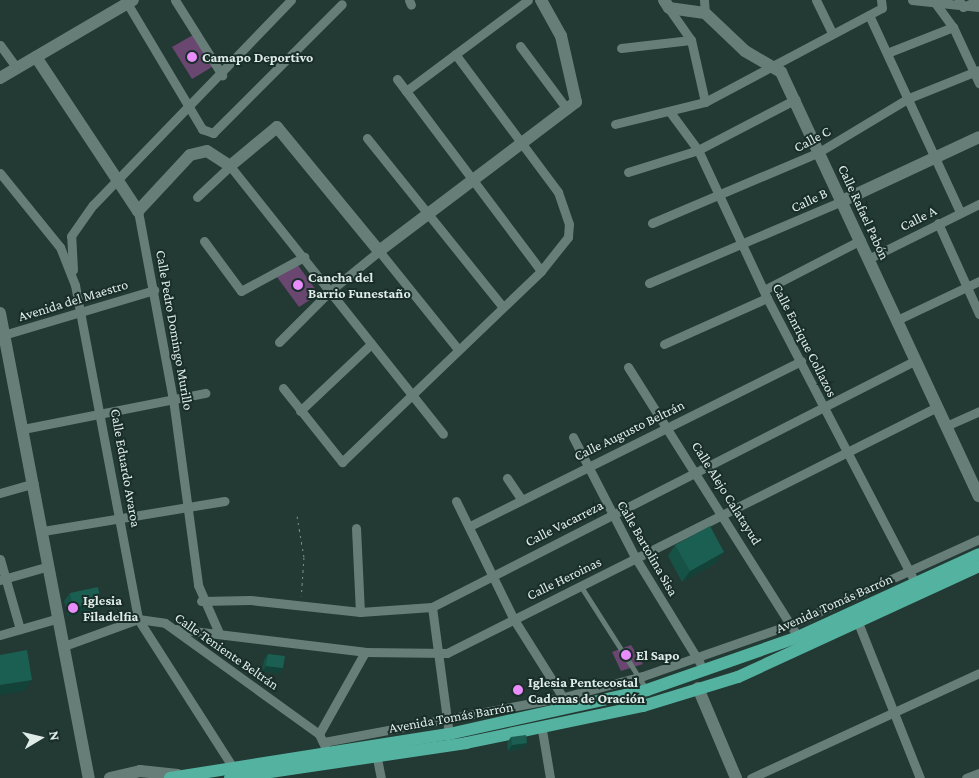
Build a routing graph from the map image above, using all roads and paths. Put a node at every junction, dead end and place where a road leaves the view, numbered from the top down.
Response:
1 (175, 0) edge
2 (291, 0) edge
3 (528, 0) edge
4 (541, 0) edge
5 (704, 0) edge
6 (816, 0) edge
7 (881, 0) edge
8 (912, 0) edge
9 (979, 0) edge
10 (130, 2) edge
11 (342, 4) dead end
12 (666, 4) edge
13 (936, 4) junction
14 (961, 4) edge
15 (979, 7) edge
16 (705, 13) junction
17 (869, 15) junction
18 (954, 27) junction
19 (832, 34) junction
20 (691, 40) junction
21 (0, 45) edge
22 (520, 46) dead end
23 (621, 48) dead end
24 (887, 53) junction
25 (455, 54) junction
26 (36, 57) junction
27 (768, 65) junction
28 (17, 68) junction
29 (977, 71) edge
30 (222, 75) junction
31 (0, 78) edge
32 (397, 79) dead end
33 (979, 83) edge
34 (406, 91) junction
35 (909, 98) junction
36 (796, 99) junction
37 (705, 102) junction
38 (189, 107) junction
39 (567, 108) junction
40 (670, 112) junction
41 (615, 124) dead end
42 (979, 137) edge
43 (367, 138) dead end
44 (519, 143) junction
45 (698, 150) junction
46 (819, 152) junction
47 (935, 154) junction
48 (230, 166) junction
49 (628, 172) dead end
50 (0, 173) edge
51 (473, 179) junction
52 (3, 181) edge
53 (115, 181) junction
54 (197, 197) dead end
55 (720, 198) junction
56 (842, 201) junction
57 (979, 204) edge
58 (138, 211) junction
59 (960, 212) junction
60 (428, 215) junction
61 (652, 223) dead end
62 (938, 223) junction
63 (860, 240) junction
64 (204, 241) dead end
65 (745, 246) junction
66 (379, 251) junction
67 (304, 257) junction
68 (870, 258) junction
69 (541, 271) junction
70 (74, 282) junction
71 (979, 282) edge
72 (649, 283) dead end
73 (967, 288) junction
74 (154, 290) junction
75 (330, 291) junction
76 (766, 294) junction
77 (502, 306) junction
78 (83, 312) junction
79 (0, 313) edge
80 (979, 314) edge
81 (897, 320) junction
82 (2, 336) edge
83 (279, 342) dead end
84 (371, 344) junction
85 (664, 344) dead end
86 (457, 348) junction
87 (916, 360) junction
88 (801, 361) junction
89 (628, 367) dead end
90 (283, 388) dead end
91 (205, 393) dead end
92 (411, 394) junction
93 (173, 399) junction
94 (824, 406) junction
95 (937, 408) junction
96 (979, 411) edge
97 (300, 412) junction
98 (102, 413) junction
99 (668, 426) junction
100 (946, 426) junction
101 (23, 429) junction
102 (444, 434) dead end
103 (573, 437) dead end
104 (849, 452) junction
105 (586, 467) junction
106 (698, 472) junction
107 (508, 478) dead end
108 (34, 483) junction
109 (0, 493) edge
110 (979, 496) edge
111 (521, 499) junction
112 (225, 501) dead end
113 (456, 501) dead end
114 (187, 507) junction
115 (611, 514) junction
116 (724, 514) junction
117 (297, 516) dead end
118 (121, 518) junction
119 (470, 526) junction
120 (356, 528) dead end
121 (44, 532) junction
122 (979, 540) edge
123 (979, 554) edge
124 (635, 557) junction
125 (0, 559) edge
126 (49, 566) junction
127 (979, 566) edge
128 (492, 574) junction
129 (912, 578) junction
130 (3, 579) edge
131 (581, 586) junction
132 (201, 601) junction
133 (300, 605) junction
134 (432, 608) junction
135 (360, 612) junction
136 (58, 618) junction
137 (513, 618) junction
138 (138, 619) junction
139 (857, 620) junction
140 (792, 624) junction
141 (20, 629) junction
142 (176, 629) junction
143 (219, 633) junction
144 (0, 635) edge
145 (798, 637) junction
146 (64, 646) junction
147 (365, 652) junction
148 (436, 654) junction
149 (698, 658) junction
150 (704, 672) junction
151 (979, 673) edge
152 (643, 676) junction
153 (698, 688) junction
154 (647, 690) junction
155 (564, 697) junction
156 (570, 711) junction
157 (891, 712) junction
158 (446, 718) junction
159 (542, 730) junction
160 (449, 734) junction
161 (323, 743) junction
162 (375, 751) junction
163 (231, 772) edge
164 (979, 772) edge
165 (174, 776) edge
166 (89, 778) edge
167 (110, 778) edge
168 (381, 778) edge
169 (550, 778) edge
170 (736, 778) edge
171 (751, 778) edge
172 (920, 778) edge
173 (966, 778) edge

1 - 30 street
2 - 30 street
3 - 25 street
4 - 39 street
5 - 16 street
6 - 19 street
7 - 17 street
8 - 13 street
9 - 14 street
10 - 26 street
10 - 38 street
11 - 38 street
12 - 16 street
12 - 20 street
13 - 14 street
13 - 18 street
14 - 15 street
16 - 27 street, Calle Rafael Pabón
17 - 19 street
17 - 24 street
18 - 24 street
18 - 29 street
19 - 27 street
20 - 23 street
20 - 37 street
21 - 28 street
22 - 39 street
24 - 35 street
25 - 34 street
25 - 44 street
26 - 28 street
26 - 53 street, Calle Pedro Domingo Murillo
27 - 36 street, Calle Rafael Pabón
27 - 37 street
28 - 31 street
29 - 33 street
29 - 35 street, Calle C
30 - 38 street
32 - 34 street
34 - 51 street
35 - 46 street, Calle C
35 - 47 street
36 - 45 street
36 - 46 street, Calle Rafael Pabón
37 - 40 street
38 - 53 street
39 - 44 street
40 - 41 street
40 - 45 street, Calle Enrique Collazos
42 - 47 street, Calle B
43 - 60 street
44 - 51 street
44 - 69 street
45 - 49 street
45 - 55 street, Calle Enrique Collazos
46 - 55 street, Calle C
46 - 56 street, Calle Rafael Pabón
47 - 56 street, Calle B
47 - 59 street
48 - 54 street
48 - 58 street
48 - 66 street
48 - 67 street
50 - 52 street, Calle Eduardo Avaroa
51 - 60 street
51 - 69 street
52 - 70 street, Calle Eduardo Avaroa
53 - 58 street, Calle Pedro Domingo Murillo
53 - 70 street
55 - 61 street, Calle C
55 - 65 street, Calle Enrique Collazos
56 - 63 street, Calle Rafael Pabón
56 - 65 street, Calle B
57 - 59 street, Calle A
58 - 74 street, Calle Pedro Domingo Murillo
59 - 62 street, Calle A
60 - 66 street
60 - 77 street
62 - 68 street, Calle A
62 - 73 street
63 - 68 street, Calle Rafael Pabón
63 - 76 street
64 - 67 street
65 - 72 street, Calle B
65 - 76 street, Calle Enrique Collazos
66 - 75 street
66 - 86 street
67 - 75 street
68 - 81 street, Calle Rafael Pabón
69 - 77 street
70 - 78 street, Calle Eduardo Avaroa
71 - 73 street
73 - 80 street
73 - 81 street
74 - 78 street, Avenida del Maestro
74 - 93 street, Calle Pedro Domingo Murillo
75 - 83 street
75 - 84 street
76 - 85 street
76 - 88 street, Calle Enrique Collazos
77 - 86 street
78 - 82 street, Avenida del Maestro
78 - 98 street, Calle Eduardo Avaroa
79 - 82 street
81 - 87 street, Calle Rafael Pabón
82 - 101 street
84 - 92 street
84 - 97 street
86 - 92 street
87 - 94 street, Calle Vacarreza
87 - 95 street, Calle Rafael Pabón
88 - 94 street, Calle Enrique Collazos
88 - 99 street, Calle Augusto Beltrán
89 - 99 street, Calle Alejo Calatayud
90 - 97 street
91 - 93 street
92 - 97 street
92 - 102 street
93 - 98 street
93 - 114 street, Calle Pedro Domingo Murillo
94 - 104 street, Calle Enrique Collazos
94 - 106 street, Calle Vacarreza
95 - 100 street, Calle Rafael Pabón
95 - 104 street, Calle Heroinas
96 - 100 street
98 - 101 street
98 - 118 street, Calle Eduardo Avaroa
99 - 105 street, Calle Augusto Beltrán
99 - 106 street, Calle Alejo Calatayud
100 - 110 street, Calle Rafael Pabón
101 - 108 street
103 - 105 street, Calle Bartolina Sisa
104 - 116 street, Calle Heroinas
104 - 129 street, Calle Enrique Collazos
105 - 111 street, Calle Augusto Beltrán
105 - 115 street, Calle Bartolina Sisa
106 - 115 street, Calle Vacarreza
106 - 116 street, Calle Alejo Calatayud
107 - 111 street
108 - 109 street
108 - 121 street
111 - 119 street, Calle Augusto Beltrán
112 - 114 street
113 - 119 street
114 - 118 street
114 - 132 street, Calle Pedro Domingo Murillo
115 - 124 street, Calle Bartolina Sisa
115 - 128 street, Calle Vacarreza
116 - 124 street, Calle Heroinas
116 - 140 street, Calle Alejo Calatayud
117 - 133 path
118 - 121 street
118 - 138 street, Calle Eduardo Avaroa
119 - 128 street
120 - 135 street
121 - 126 street
122 - 129 street
123 - 129 main road, Avenida Tomás Barrón
124 - 131 street, Calle Heroinas
124 - 149 street, Calle Bartolina Sisa
125 - 130 street
126 - 130 street
126 - 136 street
127 - 139 main road, Avenida Tomás Barrón
128 - 134 street, Calle Vacarreza
128 - 137 street
129 - 140 street
129 - 145 main road, Avenida Tomás Barrón
130 - 141 street
131 - 137 street, Calle Heroinas
131 - 152 lane
132 - 133 street, Calle Vacarreza
132 - 143 street, Calle Pedro Domingo Murillo
133 - 135 street, Calle Vacarreza
134 - 135 street, Calle Vacarreza
134 - 148 street
136 - 141 street
136 - 146 street
137 - 148 street, Calle Heroinas
137 - 155 street
138 - 142 street, Calle Teniente Beltrán
138 - 146 street, Calle Teniente Beltrán
138 - 163 street, Calle Eduardo Avaroa
139 - 153 main road, Avenida Tomás Barrón
139 - 157 street
140 - 145 street, Calle Alejo Calatayud
140 - 149 street
141 - 144 street
142 - 143 street, Calle Heroinas
142 - 161 street, Calle Teniente Beltrán
143 - 147 street, Calle Heroinas
145 - 150 main road, Avenida Tomás Barrón
146 - 166 street
147 - 148 street, Calle Heroinas
147 - 161 street
148 - 158 street
149 - 150 street, Calle Bartolina Sisa
149 - 152 street
150 - 154 main road, Avenida Tomás Barrón
151 - 157 street
152 - 154 lane
152 - 155 street
153 - 159 main road, Avenida Tomás Barrón
153 - 170 street
154 - 156 main road, Avenida Tomás Barrón
155 - 156 street
155 - 158 street
156 - 160 main road, Avenida Tomás Barrón
157 - 171 street
157 - 172 street
158 - 160 street
158 - 161 street
159 - 162 main road, Avenida Tomás Barrón
159 - 169 street
160 - 162 main road, Avenida Tomás Barrón
161 - 162 main road, Avenida Tomás Barrón
161 - 163 main road, Avenida Tomás Barrón
162 - 163 main road, Avenida Tomás Barrón
162 - 168 street
163 - 165 main road, Avenida Tomás Barrón
164 - 173 street
165 - 167 street

